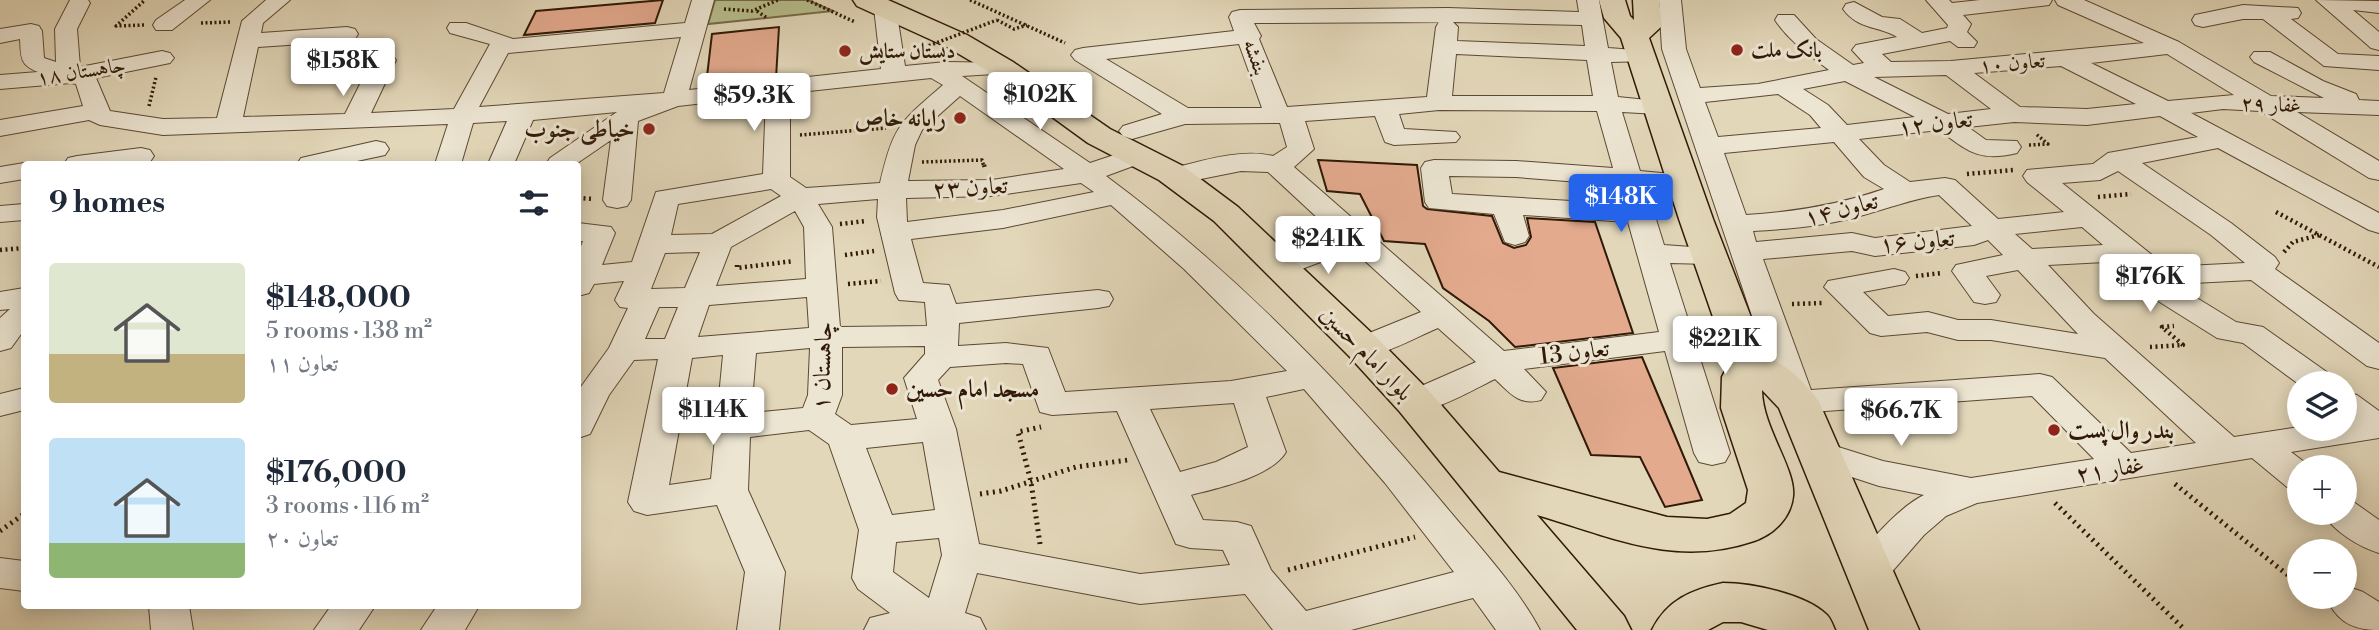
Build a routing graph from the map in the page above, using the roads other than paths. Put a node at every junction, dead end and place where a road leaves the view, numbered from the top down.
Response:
1 (199, 0) edge
2 (279, 0) edge
3 (1670, 0) edge
4 (2041, 0) edge
5 (2066, 0) edge
6 (2328, 1) edge
7 (711, 2) edge
8 (79, 3) dead end
9 (1942, 5) edge
10 (2379, 7) edge
11 (1854, 9) dead end
12 (2208, 10) edge
13 (889, 11) edge
14 (2269, 13) junction
15 (2295, 14) dead end
16 (1448, 15) junction
17 (1614, 16) edge
18 (1240, 18) edge
19 (1786, 20) dead end
20 (2356, 23) junction
21 (164, 25) dead end
22 (2379, 25) edge
23 (458, 28) dead end
24 (695, 29) junction
25 (1955, 33) junction
26 (348, 34) dead end
27 (0, 36) edge
28 (1918, 40) junction
29 (248, 41) junction
30 (2379, 43) edge
31 (500, 47) junction
32 (1445, 47) junction
33 (2171, 47) junction
34 (1598, 54) junction
35 (2262, 57) dead end
36 (162, 58) dead end
37 (2065, 59) junction
38 (384, 60) dead end
39 (2379, 63) edge
40 (1994, 65) junction
41 (1003, 68) junction
42 (1951, 68) junction
43 (1886, 70) junction
44 (1849, 73) junction
45 (894, 75) junction
46 (69, 76) junction
47 (947, 77) junction
48 (0, 82) edge
49 (1782, 86) junction
50 (778, 87) junction
51 (674, 99) junction
52 (1674, 101) junction
53 (1053, 103) junction
54 (1439, 103) junction
55 (2267, 103) junction
56 (1607, 104) junction
57 (1385, 108) junction
58 (2163, 108) junction
59 (2373, 108) edge
60 (98, 111) junction
61 (523, 113) junction
62 (2014, 114) junction
63 (463, 115) junction
64 (1283, 115) junction
65 (1182, 116) junction
66 (626, 117) junction
67 (1011, 117) junction
68 (366, 120) junction
69 (1945, 121) junction
70 (228, 125) junction
71 (163, 127) junction
72 (3, 130) edge
73 (1841, 134) junction
74 (1447, 137) dead end
75 (2222, 139) junction
76 (1134, 144) junction
77 (1707, 145) junction
78 (376, 157) edge
79 (2012, 158) road end
80 (2117, 159) junction
81 (138, 160) edge
82 (338, 161) edge
83 (449, 161) edge
84 (502, 161) edge
85 (563, 161) edge
86 (1277, 166) junction
87 (21, 172) edge
88 (2379, 172) edge
89 (1086, 174) junction
90 (0, 175) edge
91 (1173, 175) junction
92 (1630, 179) junction
93 (1683, 182) junction
94 (788, 188) junction
95 (960, 188) junction
96 (1905, 191) junction
97 (1115, 196) junction
98 (617, 200) dead end
99 (895, 201) junction
100 (1873, 203) junction
101 (1506, 206) junction
102 (2077, 209) junction
103 (21, 212) edge
104 (0, 214) edge
105 (1641, 214) junction
106 (969, 222) junction
107 (1736, 224) junction
108 (2379, 224) edge
109 (1991, 228) junction
110 (581, 232) edge
111 (1515, 236) dead end
112 (1358, 238) junction
113 (1926, 241) junction
114 (718, 242) junction
115 (2130, 252) junction
116 (1653, 254) junction
117 (1727, 254) junction
118 (2024, 258) junction
119 (2257, 263) junction
120 (1280, 267) junction
121 (648, 271) junction
122 (581, 276) edge
123 (2160, 276) junction
124 (1894, 278) road end
125 (581, 280) edge
126 (1976, 283) road end
127 (822, 287) junction
128 (699, 297) junction
129 (21, 298) edge
130 (1098, 299) dead end
131 (0, 301) edge
132 (1444, 314) junction
133 (21, 316) edge
134 (941, 336) junction
135 (825, 337) junction
136 (1679, 339) junction
137 (0, 341) edge
138 (740, 343) junction
139 (1363, 347) junction
140 (677, 349) junction
141 (624, 350) junction
142 (2116, 350) junction
143 (1745, 351) junction
144 (2379, 359) edge
145 (1500, 364) junction
146 (2303, 371) edge
147 (1313, 377) junction
148 (1246, 389) junction
149 (585, 392) edge
150 (1529, 392) dead end
151 (1694, 397) junction
152 (1128, 398) junction
153 (21, 400) edge
154 (1415, 402) junction
155 (1798, 402) junction
156 (0, 405) edge
157 (1742, 409) junction
158 (581, 411) edge
159 (2357, 411) edge
160 (816, 418) junction
161 (2378, 426) edge
162 (733, 428) junction
163 (938, 429) junction
164 (844, 438) junction
165 (2243, 448) junction
166 (1712, 453) dead end
167 (1819, 453) junction
168 (2136, 465) junction
169 (2287, 471) edge
170 (1163, 473) junction
171 (1485, 484) junction
172 (729, 490) junction
173 (1971, 491) junction
174 (2357, 524) edge
175 (956, 525) junction
176 (878, 530) junction
177 (2379, 539) edge
178 (1869, 571) junction
179 (0, 573) edge
180 (21, 576) edge
181 (1255, 578) junction
182 (1483, 580) junction
183 (169, 609) edge
184 (352, 609) edge
185 (457, 609) edge
186 (952, 629) edge
187 (172, 630) edge
188 (335, 630) edge
189 (442, 630) edge
190 (758, 630) edge
191 (885, 630) edge
192 (1298, 630) edge
193 (1519, 630) edge
194 (1606, 630) edge
195 (1678, 630) edge
196 (1810, 630) edge
197 (1894, 630) edge

1 - 21 street
2 - 29 street
3 - 52 street
4 - 9 street
5 - 33 street
6 - 10 street
6 - 20 street
7 - 24 street
8 - 46 street
9 - 25 street
11 - 28 street
12 - 14 street
13 - 41 main road, بلوار امام حسین
13 - 45 street
13 - 76 main road
14 - 15 street
14 - 39 street
16 - 17 street
16 - 18 street
16 - 32 street
17 - 34 street
17 - 34 street
17 - 52 main road
18 - 64 street, بنفشه
18 - 65 street
19 - 44 street
20 - 22 street
20 - 30 street
23 - 31 street
24 - 31 street
24 - 51 street
25 - 28 street
25 - 40 street
26 - 29 street
27 - 46 street
28 - 43 street
29 - 70 street
31 - 63 street
32 - 34 street
32 - 54 street
33 - 37 street
33 - 55 street
34 - 56 street
35 - 59 street
36 - 46 street, چاهستان ۱۸
37 - 40 street, تعاون ۱۰
37 - 58 street, تعاون ۱۰
38 - 68 street
40 - 42 street, تعاون ۱۰
41 - 47 street
41 - 53 main road, بلوار امام حسین
42 - 43 street, تعاون ۱۰
42 - 62 street
43 - 44 street, تعاون ۱۰
44 - 49 street, تعاون ۱۰
44 - 69 street
45 - 47 street
45 - 50 street
46 - 48 street, چاهستان ۱۸
46 - 60 street
47 - 67 street
47 - 99 street
49 - 52 street, تعاون ۱۰
49 - 73 street
50 - 51 street
50 - 94 street
51 - 61 street
51 - 66 street
52 - 56 street, تعاون ۱۰
52 - 77 street
52 - 93 main road
53 - 67 street
53 - 76 main road, بلوار امام حسین
54 - 56 street, تعاون ۱۰
54 - 57 street, تعاون ۱۰
55 - 58 street, غفار ۲۹
55 - 59 street, غفار ۲۹
55 - 88 street
56 - 92 street
57 - 64 street, تعاون ۲۳
57 - 74 street
58 - 62 street, تعاون ۱۲
58 - 75 street, تعاون ۱۰
60 - 71 street
60 - 72 street
61 - 63 street
61 - 84 street
62 - 69 street, تعاون ۱۲
63 - 68 street
63 - 83 street
64 - 65 street, تعاون ۲۳
64 - 86 street, بنفشه
65 - 76 street, تعاون ۲۳
66 - 85 street
66 - 98 street
67 - 89 street
68 - 70 street
68 - 78 street
69 - 73 street, تعاون ۱۲
69 - 79 street
70 - 71 street
71 - 81 street
73 - 77 street, تعاون ۱۲
73 - 96 street
75 - 80 street
75 - 108 street, تعاون ۱۰
76 - 89 street, تعاون ۲۳
76 - 91 main road, بلوار امام حسین
77 - 107 street
78 - 82 street
80 - 102 street
80 - 119 street
86 - 91 street
86 - 112 street
87 - 90 street
89 - 95 street, تعاون ۲۳
89 - 97 street
91 - 120 main road, بلوار امام حسین
92 - 93 street
92 - 101 street
92 - 105 street
93 - 117 main road
94 - 99 street, تعاون ۲۳
94 - 114 street
94 - 121 street, تعاون ۲۳
94 - 127 street, چاهستان ۱
95 - 99 street, تعاون ۲۳
95 - 106 street
96 - 100 street, تعاون ۱۴
96 - 109 street, تعاون ۱۴
97 - 106 street
97 - 147 street
99 - 106 street
99 - 134 street
100 - 107 street, تعاون ۱۴
100 - 113 street
101 - 105 street
101 - 111 street
102 - 109 street, تعاون ۱۶
102 - 115 street
103 - 104 street
105 - 116 street
107 - 117 street
109 - 113 street, تعاون ۱۶
109 - 118 street
110 - 122 street
112 - 120 street
112 - 132 street
113 - 117 street, تعاون ۱۶
114 - 121 street
114 - 128 street
115 - 118 street
115 - 123 street
116 - 117 street, تعاون ۱۶
116 - 136 street
117 - 143 main road
117 - 155 street
118 - 126 street
118 - 142 street
119 - 123 street
119 - 144 street
120 - 139 main road, بلوار امام حسین
121 - 125 street
121 - 128 street
121 - 141 street
123 - 146 street
124 - 142 street
127 - 128 street
127 - 135 street, چاهستان ۱
128 - 140 street
129 - 131 street
130 - 134 street
132 - 139 street
132 - 145 street
133 - 137 street
134 - 135 street
134 - 152 street
134 - 163 street
135 - 138 street
135 - 160 street, چاهستان ۱
136 - 143 street, تعاون 13
136 - 145 street, تعاون 13
136 - 151 street
138 - 140 street
138 - 162 street
139 - 154 main road, بلوار امام حسین
140 - 141 street
140 - 172 street
141 - 149 street
142 - 165 street
143 - 155 main road
143 - 157 main road
145 - 150 street
145 - 154 street, تعاون 13
147 - 148 street
147 - 182 street
148 - 152 street
148 - 170 street
149 - 158 street
151 - 157 street
151 - 166 street
152 - 170 street
153 - 156 street
154 - 171 main road, بلوار امام حسین
155 - 167 main road
155 - 168 street
157 - 171 main road
159 - 161 street
160 - 162 street
160 - 164 street, چاهستان ۱
161 - 165 street, غفار ۲۱
162 - 172 street
163 - 164 street
163 - 175 street
164 - 176 street, چاهستان ۱
165 - 168 street, غفار ۲۱
165 - 169 street
167 - 173 street
167 - 178 main road
168 - 173 street, غفار ۲۱
170 - 181 street
171 - 194 main road, بلوار امام حسین
172 - 190 street
173 - 178 street, غفار ۲۱
174 - 177 street
175 - 176 street
175 - 181 street
175 - 186 street
176 - 186 street, چاهستان ۱
178 - 197 main road
179 - 180 street
181 - 192 street
182 - 192 street
182 - 193 street
183 - 187 street
184 - 188 street
185 - 189 street
186 - 191 street
195 - 196 main road

